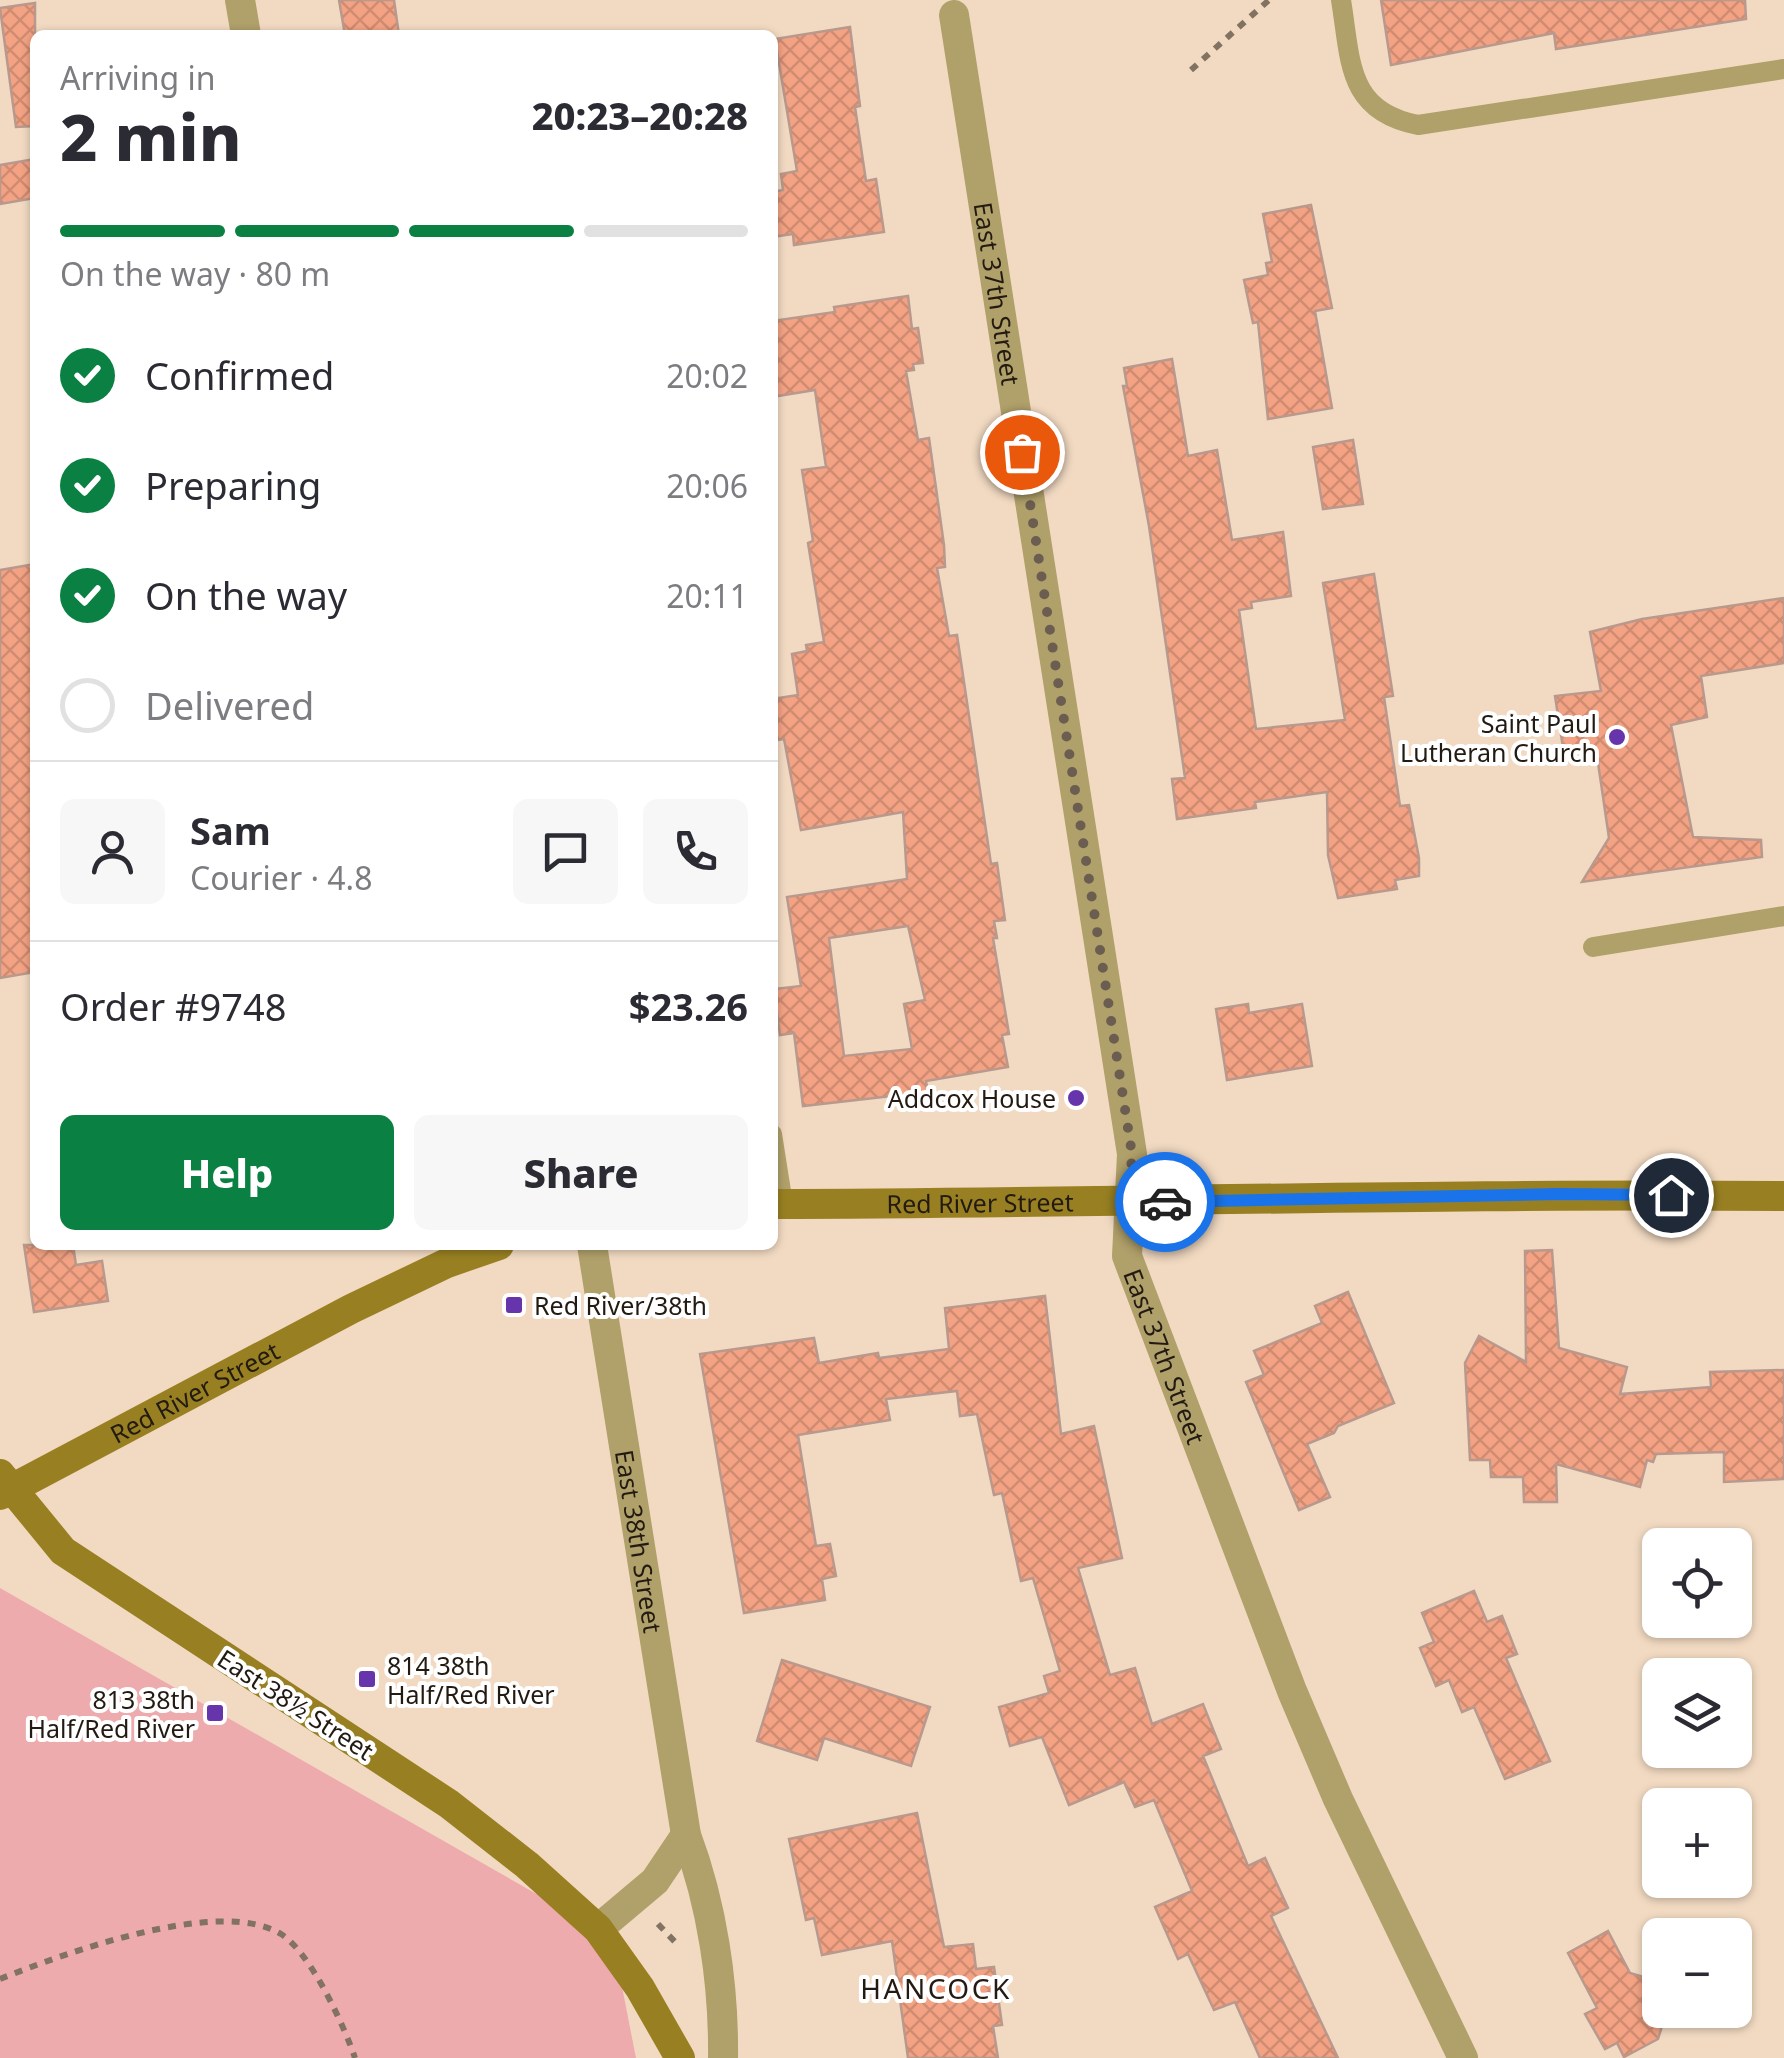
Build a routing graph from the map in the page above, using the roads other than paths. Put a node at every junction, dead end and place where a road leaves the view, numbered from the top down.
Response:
1 (240, 0) edge
2 (1342, 0) edge
3 (954, 15) dead end
4 (245, 30) edge
5 (1784, 69) edge
6 (1784, 916) edge
7 (1593, 947) dead end
8 (1784, 1196) edge
9 (1129, 1203) junction
10 (778, 1204) edge
11 (593, 1250) edge
12 (445, 1254) edge
13 (4, 1486) edge
14 (686, 1835) junction
15 (598, 1929) junction
16 (680, 2058) edge
17 (723, 2058) edge
18 (1464, 2058) edge

1 - 4 street
2 - 5 lane
3 - 9 street, East 37th Street
6 - 7 lane
8 - 9 main road, Red River Street
9 - 10 main road, Red River Street
9 - 18 street, East 37th Street
11 - 14 street, East 38th Street
12 - 13 main road, Red River Street
13 - 15 main road, East 38½ Street
14 - 15 street
14 - 17 street, East 38th Street
15 - 16 main road

